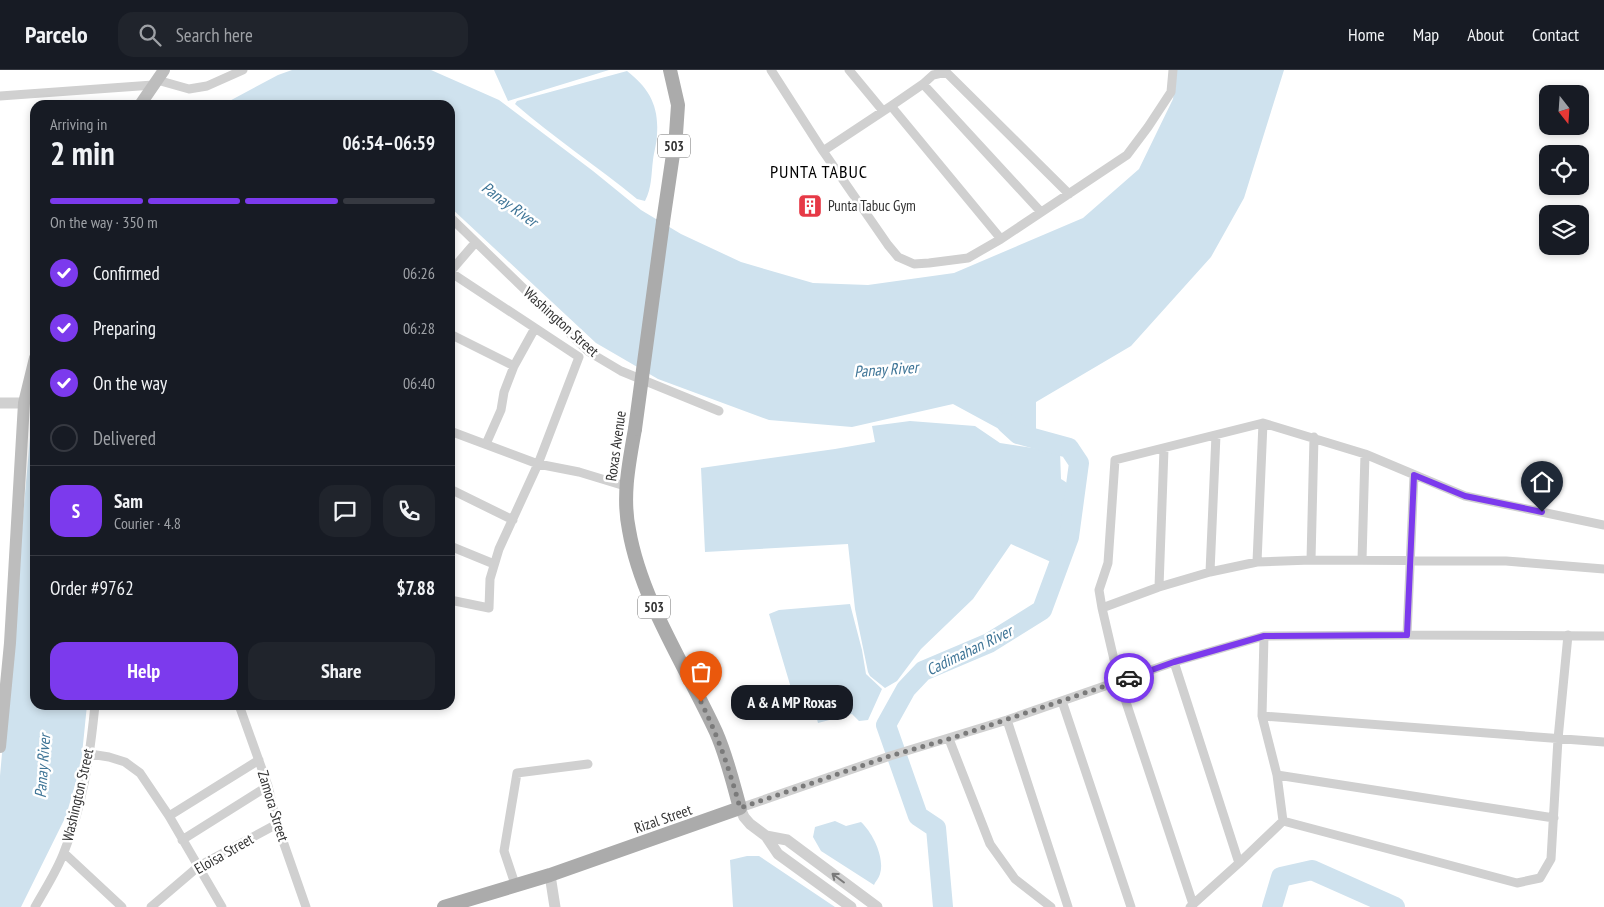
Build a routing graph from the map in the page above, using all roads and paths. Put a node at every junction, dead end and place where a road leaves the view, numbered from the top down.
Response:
1 (243, 70) edge
2 (670, 70) edge
3 (771, 70) edge
4 (849, 70) edge
5 (1173, 70) edge
6 (930, 72) edge
7 (158, 79) edge
8 (923, 84) junction
9 (0, 96) edge
10 (143, 100) edge
11 (887, 108) junction
12 (823, 151) junction
13 (1069, 194) junction
14 (1041, 212) junction
15 (455, 222) edge
16 (1001, 239) junction
17 (475, 243) junction
18 (455, 266) edge
19 (455, 275) edge
20 (535, 328) junction
21 (455, 336) edge
22 (514, 366) junction
23 (30, 378) edge
24 (0, 403) edge
25 (24, 403) junction
26 (719, 411) dead end
27 (1263, 422) junction
28 (455, 433) edge
29 (1216, 435) junction
30 (1314, 437) junction
31 (486, 444) junction
32 (1164, 449) junction
33 (1365, 454) junction
34 (538, 464) junction
35 (1414, 475) junction
36 (626, 486) junction
37 (455, 491) edge
38 (513, 520) junction
39 (1604, 525) edge
40 (455, 548) edge
41 (1311, 560) junction
42 (1362, 560) junction
43 (1411, 561) junction
44 (1256, 562) junction
45 (494, 564) junction
46 (1604, 569) edge
47 (1210, 572) junction
48 (1159, 587) junction
49 (455, 601) edge
50 (1102, 608) junction
51 (1407, 635) junction
52 (1568, 635) junction
53 (1264, 636) junction
54 (1604, 636) edge
55 (5, 644) edge
56 (1174, 662) junction
57 (1119, 681) junction
58 (1062, 701) junction
59 (94, 710) edge
60 (241, 710) edge
61 (1262, 716) junction
62 (1007, 720) junction
63 (949, 739) junction
64 (1558, 739) junction
65 (1604, 742) edge
66 (0, 747) edge
67 (90, 754) junction
68 (259, 760) junction
69 (588, 764) dead end
70 (1277, 775) junction
71 (268, 786) junction
72 (740, 808) junction
73 (169, 816) junction
74 (1554, 818) junction
75 (1283, 821) junction
76 (277, 824) junction
77 (766, 836) junction
78 (182, 840) junction
79 (64, 853) junction
80 (1239, 863) junction
81 (199, 866) junction
82 (550, 875) junction
83 (515, 884) junction
84 (1191, 906) edge
85 (35, 907) edge
86 (122, 907) edge
87 (151, 907) edge
88 (222, 907) edge
89 (306, 907) edge
90 (444, 907) edge
91 (556, 907) edge
92 (851, 907) edge
93 (877, 907) edge
94 (1051, 907) edge
95 (1068, 907) edge
96 (1131, 907) edge

1 - 7 street
2 - 36 main road, Roxas Avenue / 503, bridge
3 - 12 street
4 - 11 street
5 - 13 street
6 - 8 street
6 - 13 street
7 - 9 street
7 - 10 main road
8 - 11 street
8 - 14 street
11 - 12 street
11 - 16 street
12 - 16 street
13 - 14 street
14 - 16 street
15 - 17 street, Washington Street
17 - 18 street
17 - 26 street, Washington Street
19 - 20 street
20 - 22 street
20 - 34 street
21 - 22 street
22 - 31 street
23 - 25 main road
24 - 25 street
25 - 55 main road
27 - 29 street
27 - 30 street
27 - 44 street
28 - 31 street
29 - 32 street
29 - 47 street
30 - 33 street
30 - 41 street
31 - 34 street
32 - 48 street
32 - 50 street
33 - 35 street
33 - 42 street
34 - 36 street
34 - 38 street
35 - 39 street
35 - 43 street
36 - 72 main road, Roxas Avenue / 503
37 - 38 street
38 - 45 street
40 - 45 street
41 - 42 street
41 - 44 street
42 - 43 street
43 - 46 street
43 - 51 street
44 - 47 street
45 - 49 street
47 - 48 street
48 - 50 street
50 - 57 street
51 - 52 street, Rizal Street
51 - 53 street, Rizal Street
52 - 54 street, Rizal Street
52 - 64 street
53 - 56 street, Rizal Street
53 - 61 street
55 - 66 main road
56 - 57 street, Rizal Street
56 - 80 street
57 - 58 street, Rizal Street
57 - 84 street
58 - 62 street, Rizal Street
58 - 96 street
59 - 67 street, Washington Street
60 - 68 street, Zamora Street
61 - 64 street
61 - 70 street
62 - 63 street, Rizal Street
62 - 95 street
63 - 72 street, Rizal Street
63 - 94 street
64 - 65 street
64 - 74 street
67 - 73 street
67 - 79 street, Washington Street
68 - 71 street, Zamora Street
68 - 73 street
69 - 83 street
70 - 74 street
70 - 75 street
71 - 76 street, Zamora Street
71 - 78 street
72 - 77 street
72 - 82 main road, Rizal Street
73 - 78 street
74 - 75 street
75 - 80 street
76 - 81 street, Eloisa Street
76 - 89 street, Zamora Street
77 - 92 street
93 -> 77 street
78 - 81 street
79 - 85 street, Washington Street
79 - 86 street
80 - 84 street
81 - 87 street, Eloisa Street
81 - 88 street
82 - 83 main road, Rizal Street
82 - 91 street
83 - 90 main road, Rizal Street

